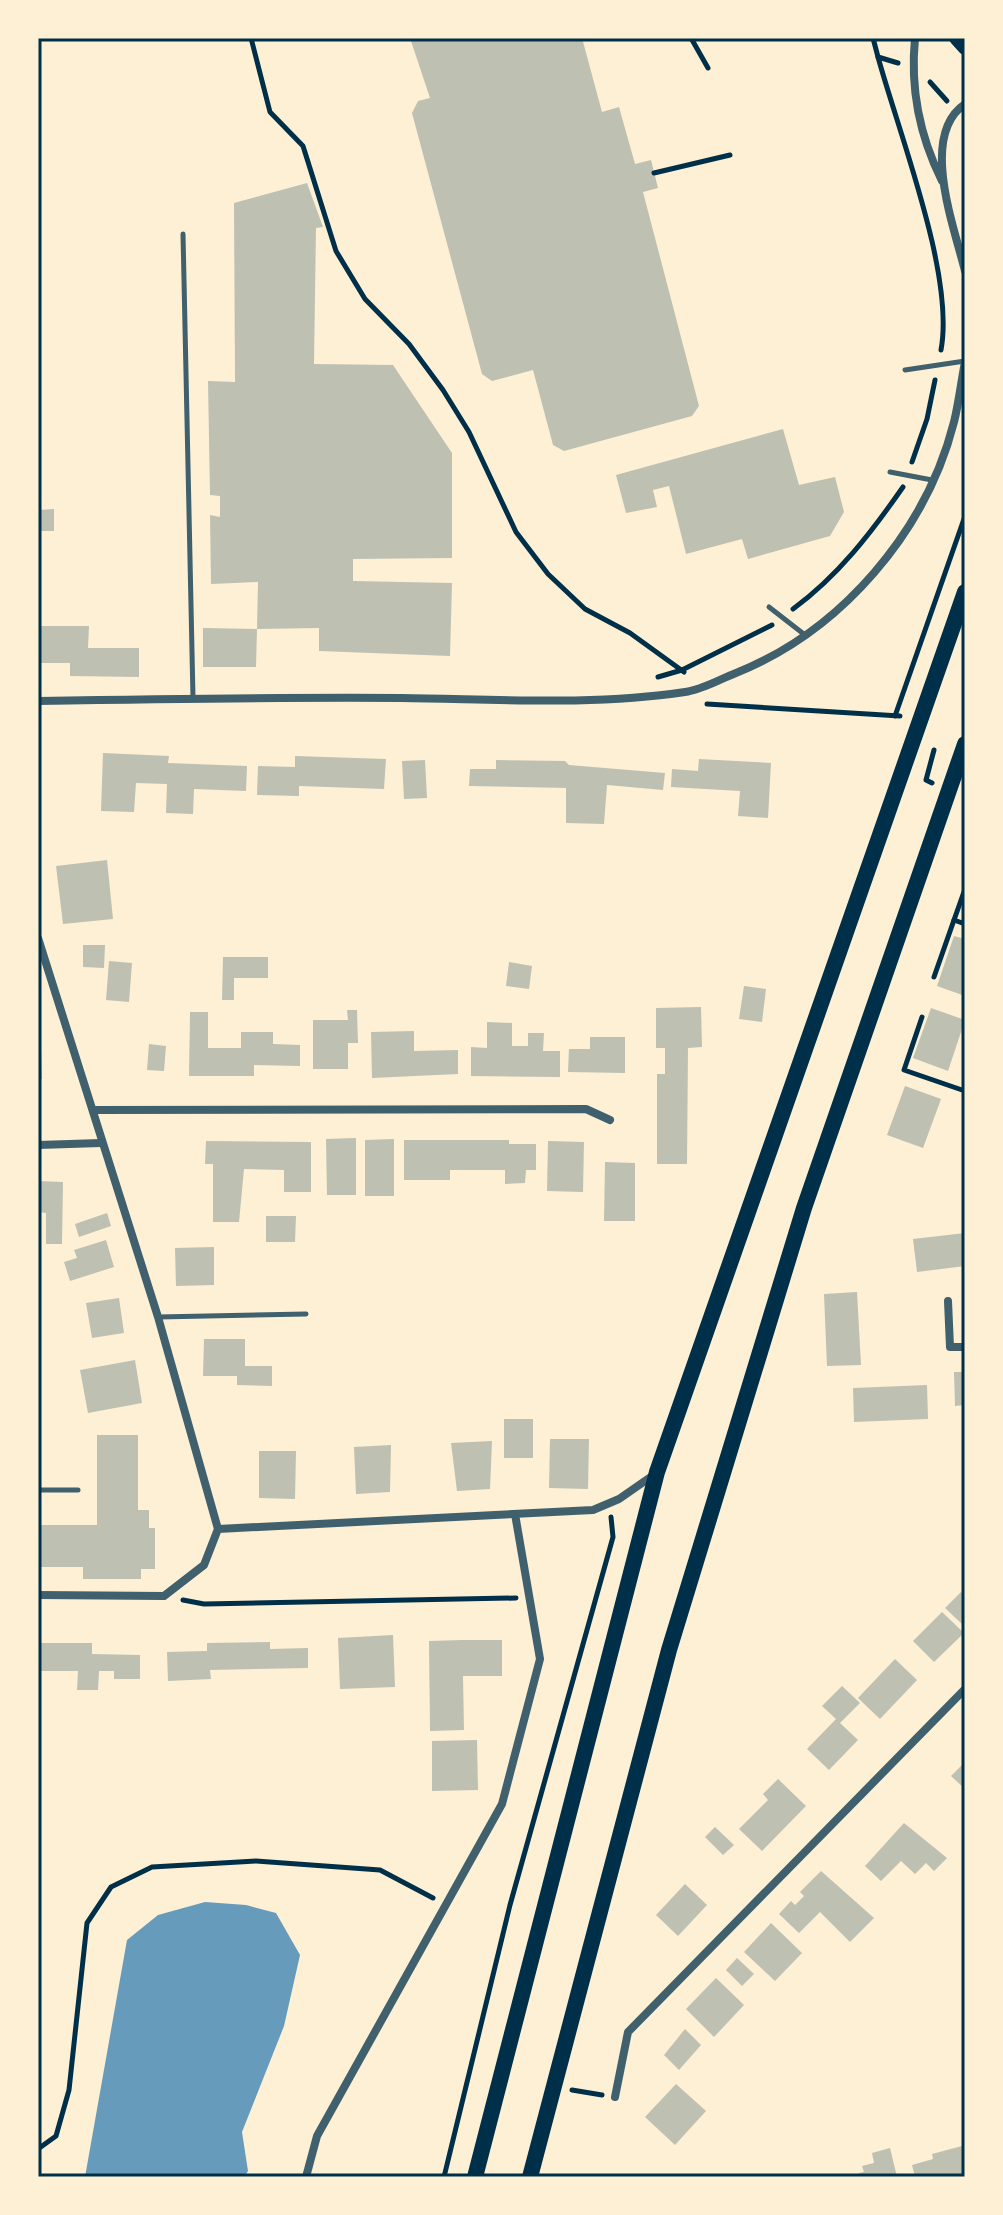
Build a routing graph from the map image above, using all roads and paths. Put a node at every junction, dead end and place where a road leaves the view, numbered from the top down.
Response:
1 (251, 38) edge
2 (691, 38) edge
3 (873, 38) edge
4 (915, 38) edge
5 (956, 38) edge
6 (965, 48) edge
7 (878, 57) junction
8 (912, 66) junction
9 (708, 68) dead end
10 (965, 104) edge
11 (955, 111) junction
12 (730, 155) dead end
13 (654, 173) dead end
14 (946, 189) junction
15 (183, 234) dead end
16 (965, 271) edge
17 (965, 362) edge
18 (938, 364) junction
19 (905, 370) dead end
20 (890, 472) dead end
21 (907, 474) junction
22 (933, 481) junction
23 (965, 516) edge
24 (965, 592) edge
25 (769, 607) dead end
26 (781, 618) junction
27 (805, 635) junction
28 (682, 670) junction
29 (652, 679) dead end
30 (699, 687) junction
31 (689, 692) junction
32 (193, 698) junction
33 (38, 701) edge
34 (895, 716) junction
35 (920, 719) junction
36 (937, 740) dead end
37 (965, 744) edge
38 (948, 792) junction
39 (965, 889) edge
40 (954, 920) junction
41 (965, 924) edge
42 (38, 938) edge
43 (934, 977) dead end
44 (922, 1017) dead end
45 (965, 1091) edge
46 (93, 1110) junction
47 (610, 1120) dead end
48 (101, 1143) junction
49 (38, 1145) edge
50 (948, 1301) dead end
51 (306, 1314) dead end
52 (158, 1317) junction
53 (965, 1347) edge
54 (657, 1472) junction
55 (38, 1490) edge
56 (78, 1490) dead end
57 (608, 1505) junction
58 (515, 1514) junction
59 (218, 1529) junction
60 (38, 1595) edge
61 (164, 1596) junction
62 (529, 1597) junction
63 (965, 1689) edge
64 (446, 1904) junction
65 (552, 2086) junction
66 (615, 2097) joint
67 (38, 2149) edge
68 (306, 2177) edge
69 (444, 2177) edge
70 (475, 2177) edge
71 (530, 2177) edge

1 - 28 path
2 - 9 path
3 - 7 path
4 - 8 street
5 - 6 main road
7 - 8 path
7 - 18 path
8 - 11 path
8 - 14 street
10 - 11 street
11 - 14 street
12 - 13 path
14 - 16 street
15 - 32 lane
17 - 18 lane
17 - 22 street
18 - 19 lane
18 - 21 path
20 - 21 lane
21 - 22 lane
21 - 26 path
22 - 27 street
23 - 34 path
24 - 35 main road
25 - 26 lane
26 - 27 lane
26 - 28 path
27 - 30 street
28 - 29 path
28 - 30 path
30 - 31 street
31 - 32 street
31 - 34 path
32 - 33 street
34 - 35 path
35 - 54 main road
36 - 38 path
37 - 38 main road
38 - 65 main road
39 - 40 path
40 - 41 path
40 - 43 path
42 - 46 street
44 - 45 path
46 - 47 street
46 - 48 street
48 - 49 street
48 - 52 street
50 - 53 street
51 - 52 lane
52 - 59 street
54 - 57 street
54 - 70 main road
55 - 56 lane
57 - 58 street
57 - 69 path
58 - 59 street
58 - 62 street
59 - 61 street
60 - 61 street
61 - 62 path
62 - 64 street
63 - 66 street
64 - 67 path
64 - 68 street
65 - 66 path
65 - 71 main road

